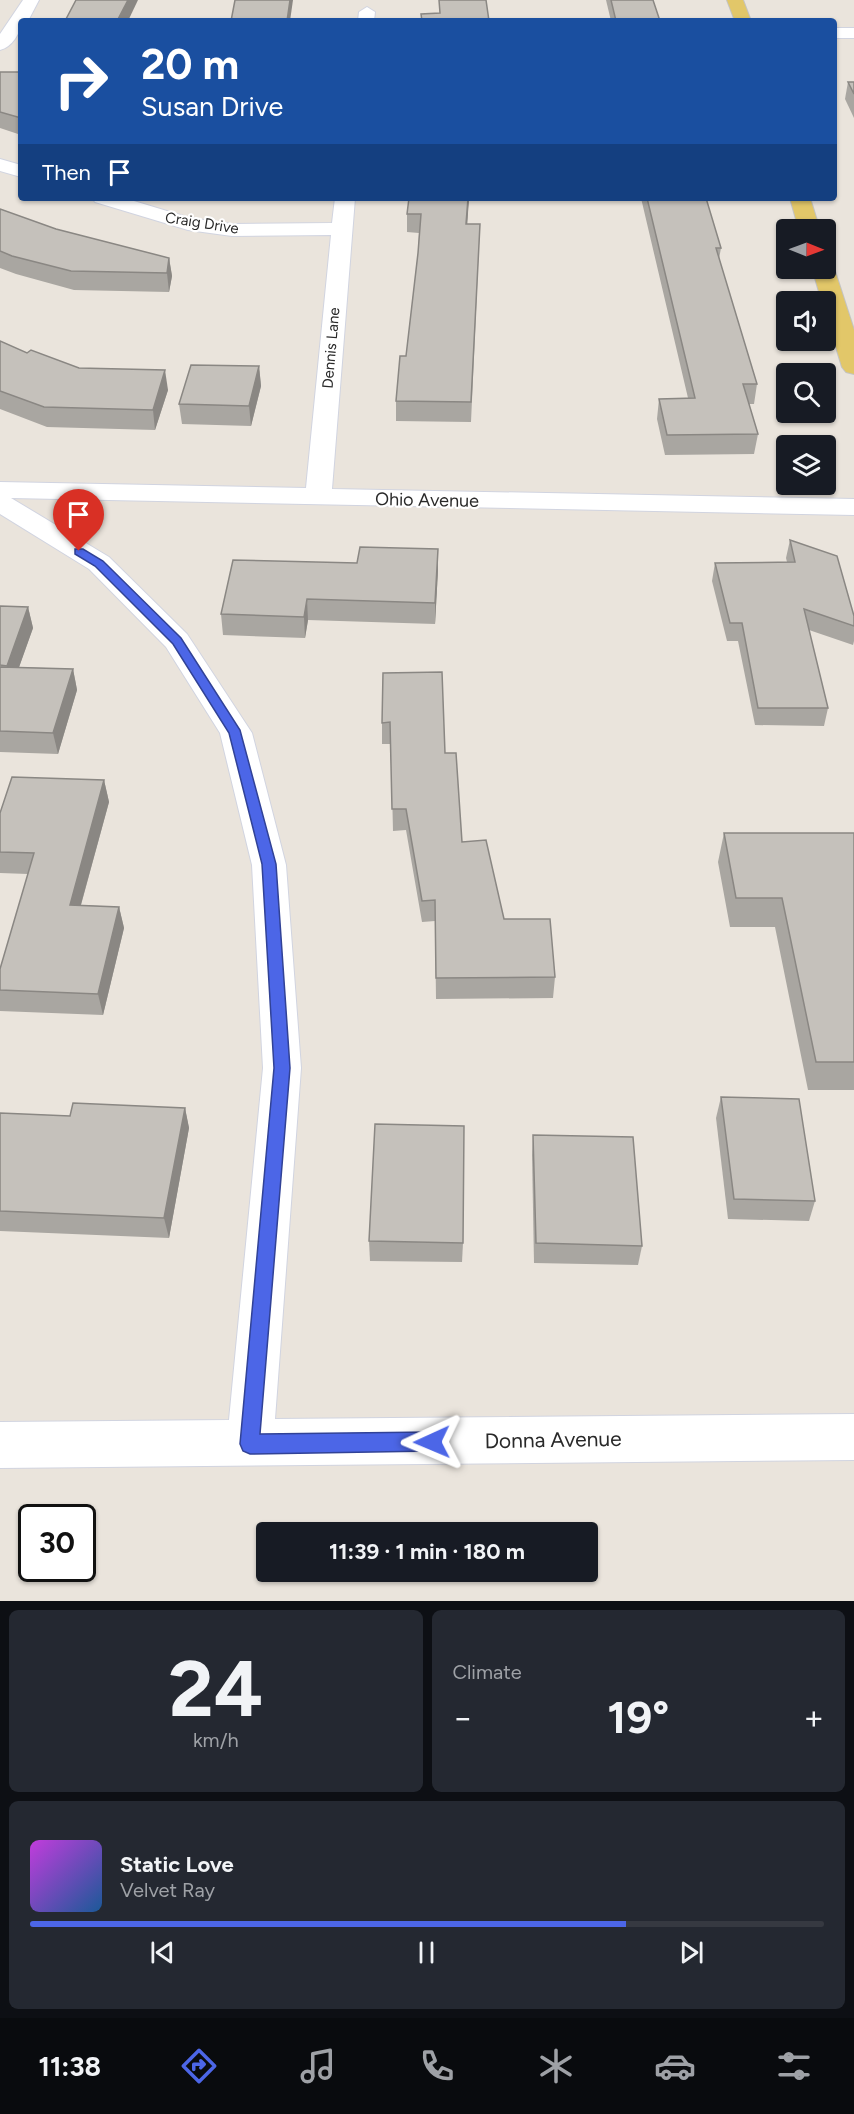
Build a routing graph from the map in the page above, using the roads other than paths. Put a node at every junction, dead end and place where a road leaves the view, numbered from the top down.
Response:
1 (31, 0) edge
2 (735, 0) edge
3 (21, 18) edge
4 (742, 18) edge
5 (18, 22) edge
6 (837, 33) edge
7 (854, 33) edge
8 (0, 45) edge
9 (0, 165) edge
10 (18, 170) edge
11 (112, 201) edge
12 (345, 201) edge
13 (801, 201) edge
14 (807, 219) edge
15 (341, 229) junction
16 (826, 279) edge
17 (854, 367) edge
18 (0, 490) edge
19 (318, 498) junction
20 (0, 503) edge
21 (854, 507) edge
22 (854, 1437) edge
23 (250, 1444) junction
24 (0, 1445) edge

1 - 3 street
2 - 4 main road
5 - 8 street
6 - 7 street
9 - 10 street
11 - 15 street, Craig Drive
12 - 15 street, Dennis Lane
13 - 14 main road
15 - 19 street, Dennis Lane
16 - 17 main road
18 - 19 street, Ohio Avenue
19 - 21 street, Ohio Avenue
20 - 23 street
22 - 23 street, Donna Avenue
23 - 24 street, Donna Avenue

